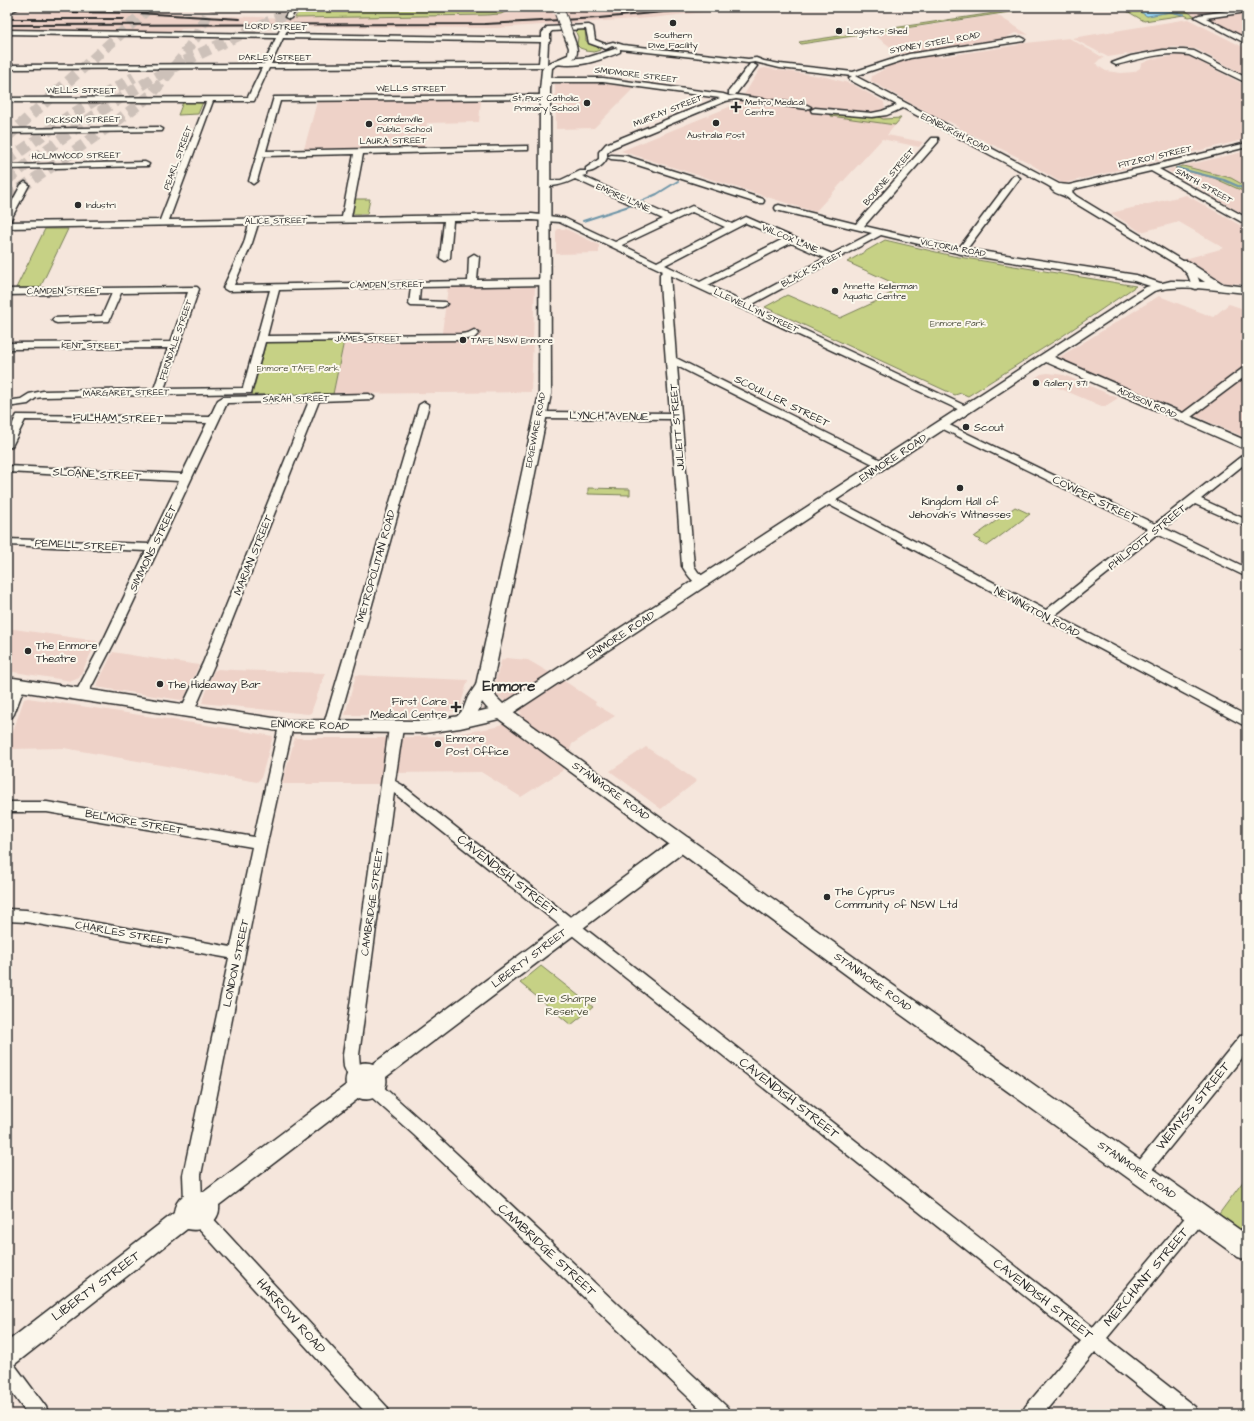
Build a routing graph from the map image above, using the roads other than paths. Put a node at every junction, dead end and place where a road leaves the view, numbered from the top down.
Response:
1 (16, 7) edge
2 (294, 7) edge
3 (558, 9) edge
4 (1247, 10) edge
5 (7, 11) edge
6 (290, 17) dead end
7 (285, 27) dead end
8 (7, 32) edge
9 (281, 37) junction
10 (1021, 39) dead end
11 (546, 40) junction
12 (594, 42) junction
13 (1247, 42) edge
14 (617, 47) junction
15 (606, 48) junction
16 (571, 50) junction
17 (602, 55) junction
18 (556, 61) junction
19 (1116, 63) dead end
20 (543, 64) junction
21 (750, 64) junction
22 (7, 67) edge
23 (267, 67) junction
24 (854, 76) junction
25 (1247, 81) edge
26 (545, 88) junction
27 (729, 96) junction
28 (7, 100) edge
29 (210, 100) junction
30 (902, 106) junction
31 (160, 129) dead end
32 (7, 131) edge
33 (935, 140) dead end
34 (1247, 145) edge
35 (525, 148) dead end
36 (359, 152) junction
37 (261, 154) junction
38 (608, 157) junction
39 (145, 164) dead end
40 (7, 167) edge
41 (1152, 168) junction
42 (575, 176) junction
43 (1016, 178) dead end
44 (253, 181) dead end
45 (545, 183) junction
46 (25, 185) dead end
47 (1067, 190) junction
48 (760, 201) dead end
49 (779, 208) dead end
50 (544, 217) junction
51 (449, 218) junction
52 (7, 219) edge
53 (346, 219) junction
54 (670, 219) junction
55 (254, 221) junction
56 (164, 222) junction
57 (1247, 222) edge
58 (7, 225) edge
59 (732, 227) junction
60 (858, 228) junction
61 (879, 233) junction
62 (791, 240) junction
63 (616, 245) junction
64 (961, 251) junction
65 (474, 257) dead end
66 (445, 258) dead end
67 (833, 258) junction
68 (1170, 258) junction
69 (1183, 263) junction
70 (658, 265) junction
71 (671, 271) junction
72 (1130, 277) junction
73 (545, 282) junction
74 (472, 284) junction
75 (416, 285) junction
76 (701, 285) junction
77 (1191, 285) junction
78 (1160, 286) junction
79 (274, 287) junction
80 (1222, 288) junction
81 (194, 289) joint
82 (118, 290) junction
83 (1148, 290) junction
84 (1247, 290) edge
85 (7, 292) edge
86 (442, 304) dead end
87 (744, 305) junction
88 (57, 320) dead end
89 (474, 333) dead end
90 (261, 339) junction
91 (174, 345) junction
92 (7, 346) edge
93 (1046, 358) junction
94 (670, 359) junction
95 (1029, 369) junction
96 (1072, 369) junction
97 (1247, 370) edge
98 (158, 392) junction
99 (369, 397) dead end
100 (315, 398) junction
101 (223, 400) joint
102 (7, 404) edge
103 (424, 405) dead end
104 (966, 410) junction
105 (541, 415) junction
106 (676, 416) junction
107 (1183, 418) junction
108 (214, 420) junction
109 (943, 425) junction
110 (7, 446) edge
111 (1247, 446) edge
112 (1247, 457) edge
113 (883, 465) junction
114 (7, 469) edge
115 (187, 478) junction
116 (828, 500) junction
117 (1193, 500) junction
118 (1247, 524) edge
119 (1156, 529) junction
120 (7, 542) edge
121 (153, 548) junction
122 (1247, 572) edge
123 (703, 582) junction
124 (1046, 616) junction
125 (13, 684) edge
126 (484, 686) junction
127 (81, 694) junction
128 (187, 711) junction
129 (502, 712) junction
130 (7, 714) edge
131 (1246, 721) edge
132 (460, 722) junction
133 (286, 726) junction
134 (330, 727) junction
135 (396, 728) junction
136 (389, 784) junction
137 (7, 807) edge
138 (260, 843) junction
139 (683, 844) junction
140 (7, 915) edge
141 (572, 926) junction
142 (238, 954) junction
143 (1247, 1040) edge
144 (365, 1082) junction
145 (1140, 1172) junction
146 (197, 1209) junction
147 (1199, 1214) junction
148 (1247, 1249) edge
149 (1094, 1339) junction
150 (10, 1350) edge
151 (7, 1370) edge
152 (39, 1414) edge
153 (380, 1414) edge
154 (720, 1414) edge
155 (1032, 1414) edge
156 (1188, 1414) edge

1 - 5 highway
2 - 6 street
3 - 16 main road, bridge
4 - 13 street
7 - 9 street
8 - 9 street, LORD STREET
9 - 11 street, LORD STREET
9 - 23 street
10 - 24 street, SYDNEY STEEL ROAD
11 - 12 street
11 - 18 street
11 - 20 street
12 - 14 street
12 - 15 street
14 - 15 street
14 - 17 street
14 - 21 street
15 - 16 street
16 - 17 street
16 - 18 main road
17 - 18 street
18 - 20 main road
18 - 26 main road
19 - 25 street
20 - 23 street, DARLEY STREET
20 - 26 main road, EDGEWARE ROAD
21 - 24 street, EDINBURGH ROAD
21 - 27 street
22 - 23 street, DARLEY STREET
23 - 29 street, WELLS STREET
24 - 30 street, EDINBURGH ROAD
26 - 27 street, SMIDMORE STREET
26 - 37 street, WELLS STREET
26 - 45 main road, EDGEWARE ROAD
27 - 30 street, SMIDMORE STREET
27 - 38 street, MURRAY STREET
28 - 29 street, WELLS STREET
29 - 56 street, PEARL STREET
30 - 47 street, EDINBURGH ROAD
31 - 32 street, DICKSON STREET
33 - 60 street, BOURNE STREET
34 - 41 street, FITZROY STREET
35 - 36 street, LAURA STREET
36 - 37 street, LAURA STREET
36 - 53 street
37 - 44 street
38 - 42 street
38 - 48 street
39 - 40 street, HOLMWOOD STREET
41 - 47 street, FITZROY STREET
41 - 57 street, SMITH STREET
42 - 45 street
42 - 54 street, EMPIRE LANE
43 - 64 street
45 - 50 main road, EDGEWARE ROAD
46 - 52 street
47 - 68 street
49 - 60 street, VICTORIA ROAD
50 - 51 street, ALICE STREET
50 - 63 street, LLEWELLYN STREET
50 - 73 main road, EDGEWARE ROAD
51 - 53 street, ALICE STREET
51 - 66 street
53 - 55 street, ALICE STREET
54 - 59 street
54 - 63 street
55 - 56 street, ALICE STREET
55 - 79 street, CAMDEN STREET
56 - 58 street, ALICE STREET
59 - 62 street, WILCOX LANE
59 - 70 street
60 - 61 street, VICTORIA ROAD
61 - 64 street, VICTORIA ROAD
61 - 67 street, BLACK STREET
62 - 67 street, WILCOX LANE
62 - 76 street
63 - 70 street, LLEWELLYN STREET
64 - 72 street, VICTORIA ROAD
65 - 74 street
67 - 87 street, BLACK STREET
68 - 69 street
68 - 77 street
69 - 77 street
69 - 80 main road
70 - 71 street, LLEWELLYN STREET
71 - 76 street, LLEWELLYN STREET
71 - 94 street, JULIETT STREET
72 - 78 street, VICTORIA ROAD
72 - 83 street, VICTORIA ROAD
73 - 74 street, CAMDEN STREET
73 - 105 main road, EDGEWARE ROAD
74 - 75 street, CAMDEN STREET
75 - 79 street, CAMDEN STREET
75 - 86 street
76 - 87 street, LLEWELLYN STREET
77 - 78 main road, VICTORIA ROAD
77 - 80 main road, VICTORIA ROAD
78 - 83 main road, ENMORE ROAD
79 - 90 street
80 - 84 main road, VICTORIA ROAD
81 - 82 street, CAMDEN STREET
81 - 91 street, FERNDALE STREET
82 - 85 street, CAMDEN STREET
82 - 88 street
83 - 93 main road, ENMORE ROAD
87 - 104 street, LLEWELLYN STREET
89 - 90 street, JAMES STREET
90 - 98 street, MARGARET STREET
91 - 92 street, KENT STREET
91 - 98 street, FERNDALE STREET
93 - 95 main road, ENMORE ROAD
93 - 96 main road, ADDISON ROAD
94 - 106 street, JULIETT STREET
94 - 113 street, SCOULLER STREET
95 - 96 main road
95 - 104 main road, ENMORE ROAD
96 - 107 main road, ADDISON ROAD
97 - 107 street
98 - 102 street, MARGARET STREET
99 - 100 street, SARAH STREET
100 - 101 street, SARAH STREET
100 - 128 street, MARIAN STREET
101 - 108 street, SIMMONS STREET
103 - 134 street, METROPOLITAN ROAD
104 - 109 main road, ENMORE ROAD
105 - 106 street, LYNCH AVENUE
105 - 126 main road, EDGEWARE ROAD
106 - 123 street, JULIETT STREET
107 - 111 main road, ADDISON ROAD
108 - 110 street, FULHAM STREET
108 - 115 street, SIMMONS STREET
109 - 113 main road, ENMORE ROAD
109 - 119 street, COWPER STREET
112 - 117 street, PHILPOTT STREET
113 - 116 main road, ENMORE ROAD
114 - 115 street, SLOANE STREET
115 - 121 street, SIMMONS STREET
116 - 123 main road, ENMORE ROAD
116 - 124 street, NEWINGTON ROAD
117 - 118 street
117 - 119 street, PHILPOTT STREET
119 - 122 street, COWPER STREET
119 - 124 street, PHILPOTT STREET
120 - 121 street, PEMELL STREET
121 - 127 street, SIMMONS STREET
123 - 129 main road, ENMORE ROAD
124 - 131 street, NEWINGTON ROAD
125 - 127 highway, ENMORE ROAD
125 - 130 street
126 - 129 main road
126 - 132 main road
127 - 128 highway, ENMORE ROAD
128 - 133 highway, ENMORE ROAD
129 - 132 highway, ENMORE ROAD
129 - 139 highway, STANMORE ROAD
132 - 135 highway, ENMORE ROAD
133 - 134 highway, ENMORE ROAD
133 - 138 street, LONDON STREET
134 - 135 highway, ENMORE ROAD
135 - 136 street, CAMBRIDGE STREET
136 - 141 street, CAVENDISH STREET
136 - 144 street, CAMBRIDGE STREET
137 - 138 street, BELMORE STREET
138 - 142 street, LONDON STREET
139 - 141 main road, LIBERTY STREET
139 - 145 highway, STANMORE ROAD
140 - 142 street, CHARLES STREET
141 - 144 main road, LIBERTY STREET
141 - 149 street, CAVENDISH STREET
142 - 146 street, LONDON STREET
143 - 145 street, WEMYSS STREET
144 - 146 main road, LIBERTY STREET
144 - 154 street, CAMBRIDGE STREET
145 - 147 highway, STANMORE ROAD
146 - 150 main road, LIBERTY STREET
146 - 153 street, HARROW ROAD
147 - 148 highway, STANMORE ROAD
147 - 149 street, MERCHANT STREET
149 - 155 street, MERCHANT STREET
149 - 156 street, CAVENDISH STREET
151 - 152 street

